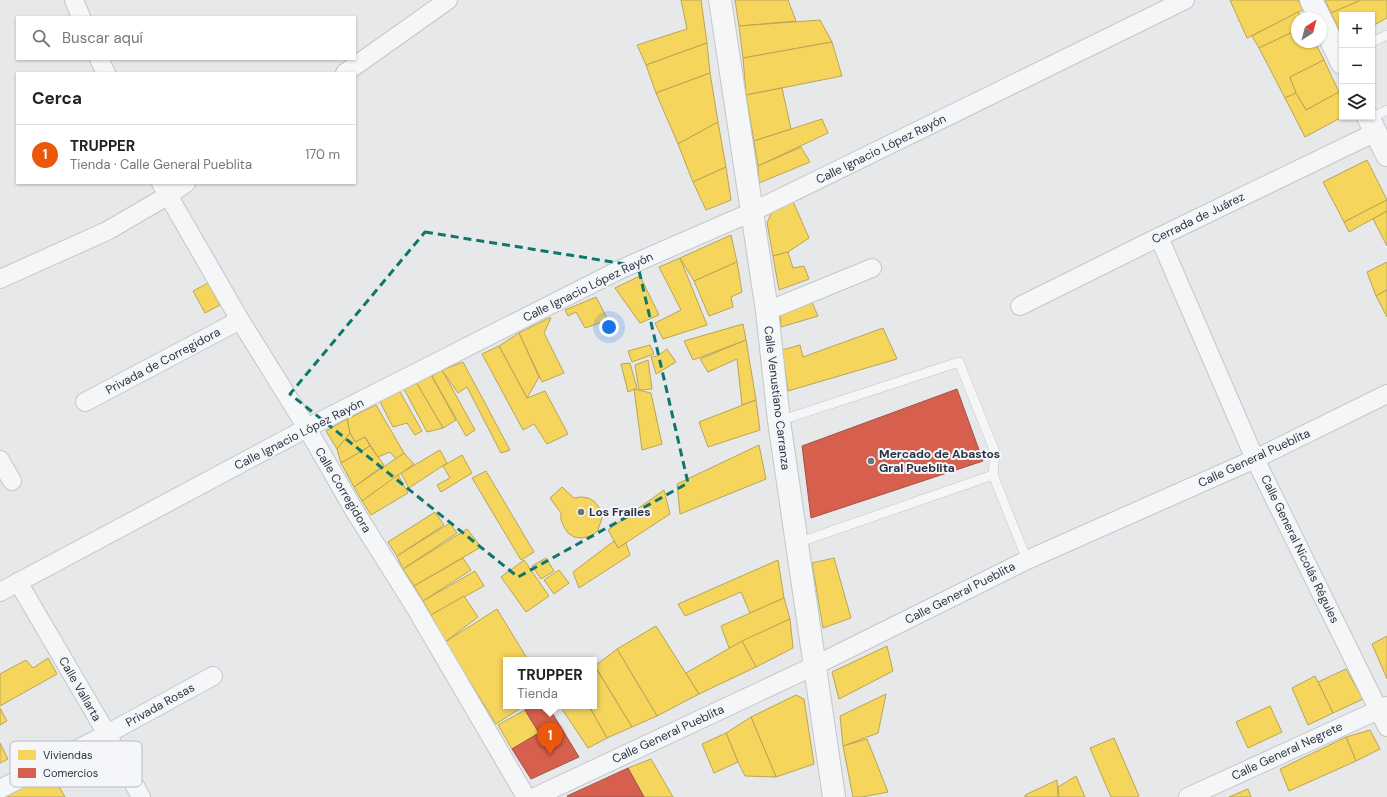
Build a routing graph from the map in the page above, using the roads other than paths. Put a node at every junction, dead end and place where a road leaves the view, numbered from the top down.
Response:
1 (74, 0) edge
2 (448, 0) edge
3 (720, 0) edge
4 (1184, 0) edge
5 (1311, 0) edge
6 (1317, 12) edge
7 (81, 16) edge
8 (1327, 32) edge
9 (1387, 35) edge
10 (1375, 41) edge
11 (1339, 54) edge
12 (100, 60) edge
13 (106, 72) edge
14 (346, 72) edge
15 (1375, 119) edge
16 (1373, 120) edge
17 (1387, 155) edge
18 (183, 184) edge
19 (164, 190) edge
20 (752, 212) junction
21 (1159, 237) junction
22 (872, 268) dead end
23 (0, 279) edge
24 (1020, 306) dead end
25 (767, 311) junction
26 (240, 320) junction
27 (1387, 394) edge
28 (85, 402) dead end
29 (779, 421) junction
30 (307, 428) junction
31 (1255, 459) junction
32 (0, 460) edge
33 (993, 475) junction
34 (12, 481) dead end
35 (797, 542) junction
36 (1027, 560) junction
37 (18, 582) junction
38 (0, 592) edge
39 (814, 666) junction
40 (213, 676) dead end
41 (1383, 708) edge
42 (1387, 727) edge
43 (106, 734) junction
44 (93, 741) edge
45 (110, 741) edge
46 (10, 784) edge
47 (135, 787) edge
48 (0, 789) edge
49 (141, 797) edge
50 (526, 797) edge
51 (535, 797) edge
52 (834, 797) edge
53 (1188, 797) edge

1 - 7 street
2 - 14 street
3 - 20 street, Calle Venustiano Carranza
4 - 20 street, Calle Ignacio López Rayón
5 - 6 street
8 - 11 street
9 - 10 lane
12 - 13 street
15 - 17 street
16 - 21 street, Cerrada de Juárez
18 - 19 street
19 - 23 street
19 - 26 street, Calle Corregidora
20 - 25 street, Calle Venustiano Carranza
20 - 30 street, Calle Ignacio López Rayón
21 - 24 street, Cerrada de Juárez
21 - 31 street, Calle General Nicolás Régules
22 - 25 street
25 - 29 street, Calle Venustiano Carranza
26 - 28 street, Privada de Corregidora
26 - 30 street, Calle Corregidora
27 - 31 street, Calle General Pueblita
29 - 33 lane
29 - 35 street, Calle Venustiano Carranza
30 - 37 street, Calle Ignacio López Rayón
30 - 50 street, Calle Corregidora
31 - 36 street, Calle General Pueblita
31 - 41 street, Calle General Nicolás Régules
32 - 34 street
33 - 35 lane
33 - 36 lane
35 - 39 street, Calle Venustiano Carranza
36 - 39 street, Calle General Pueblita
37 - 38 street, Calle Ignacio López Rayón
37 - 43 street, Calle Vallarta
39 - 51 street, Calle General Pueblita
39 - 52 street, Calle Venustiano Carranza
40 - 43 street, Privada Rosas
41 - 42 street, Calle General Nicolás Régules
41 - 53 street, Calle General Negrete
43 - 44 street, Privada Rosas
43 - 45 street, Calle Vallarta
46 - 48 street, Privada Rosas
47 - 49 street, Calle Vallarta

